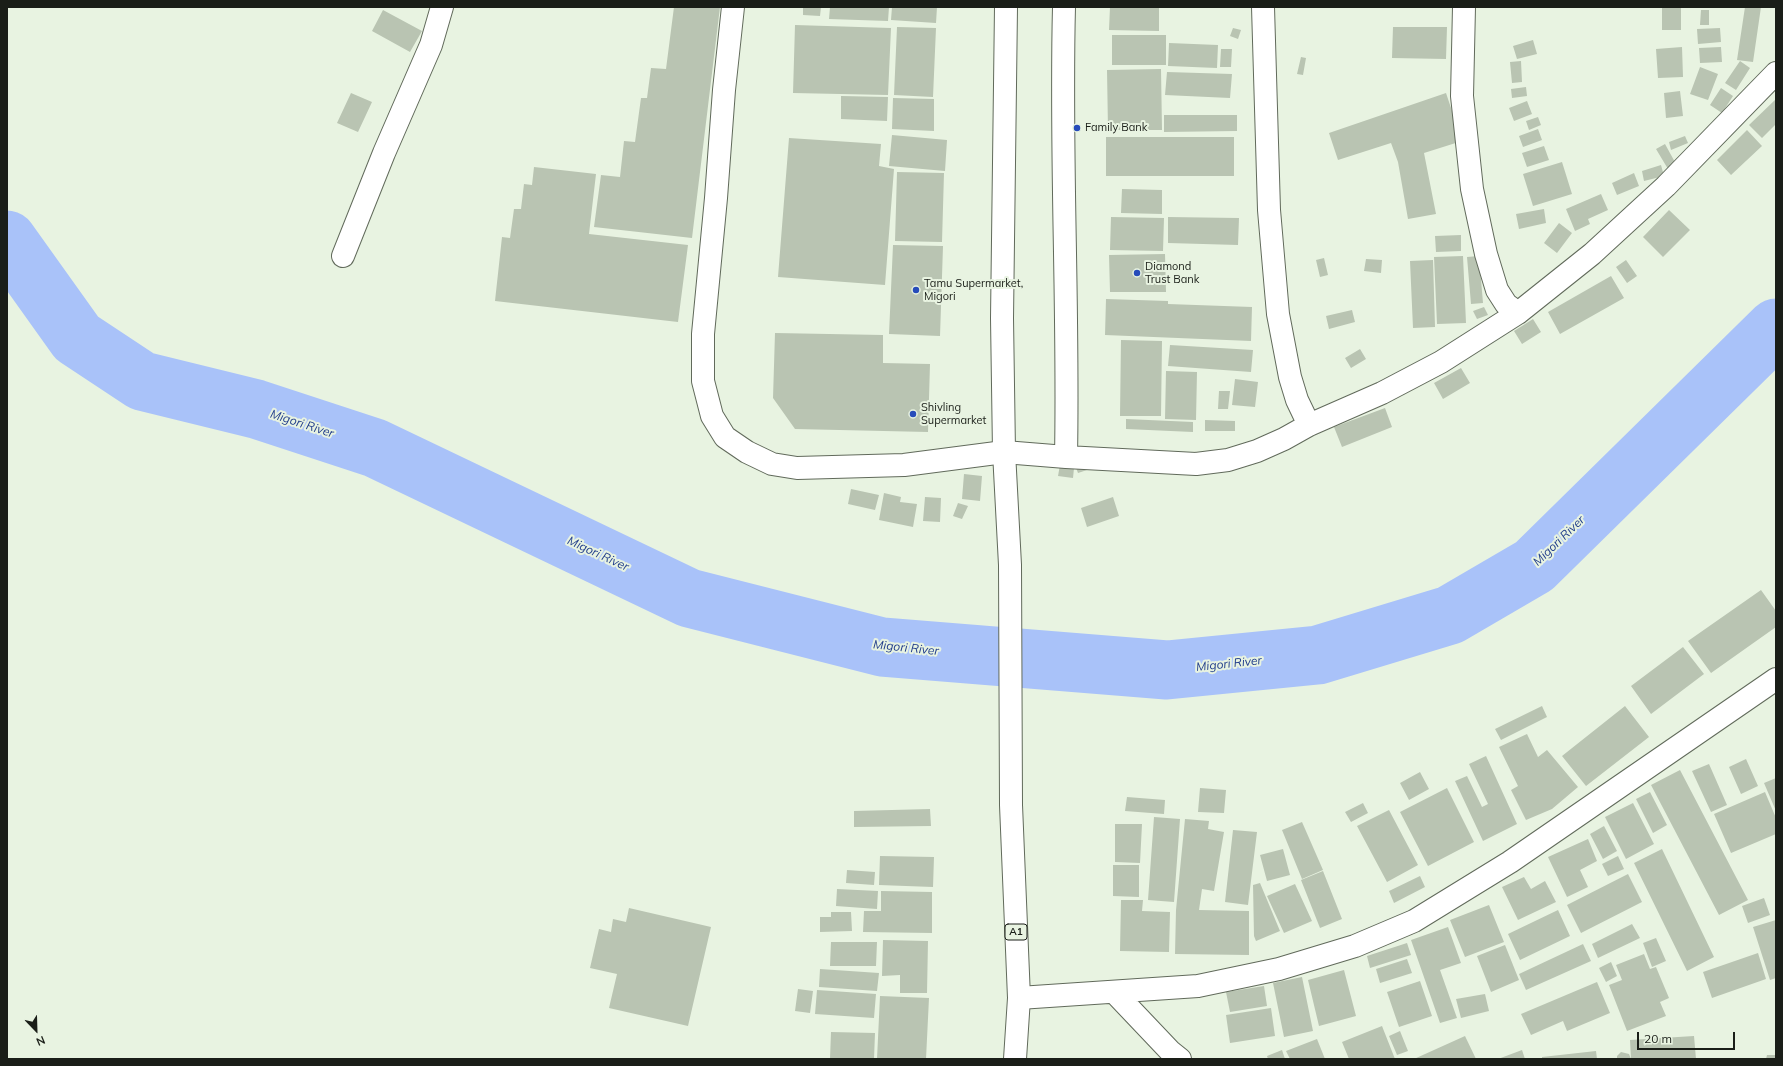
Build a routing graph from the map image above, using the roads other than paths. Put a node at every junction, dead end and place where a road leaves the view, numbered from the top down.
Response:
1 (442, 7) edge
2 (733, 7) edge
3 (1006, 7) edge
4 (1064, 7) edge
5 (1263, 7) edge
6 (1464, 7) edge
7 (1776, 73) edge
8 (343, 256) dead end
9 (1518, 313) junction
10 (1309, 425) junction
11 (1004, 452) junction
12 (1066, 457) junction
13 (1776, 679) edge
14 (1114, 992) junction
15 (1019, 998) junction
16 (1016, 1059) edge
17 (1180, 1059) edge

1 - 8 main road
2 - 11 main road
3 - 11 main road, A1
4 - 12 main road
5 - 10 main road
6 - 9 main road
7 - 9 main road
9 - 10 main road
10 - 12 main road
11 - 12 main road
11 - 15 main road, A1
13 - 14 main road
14 - 15 main road
14 - 17 main road
15 - 16 main road, A1

